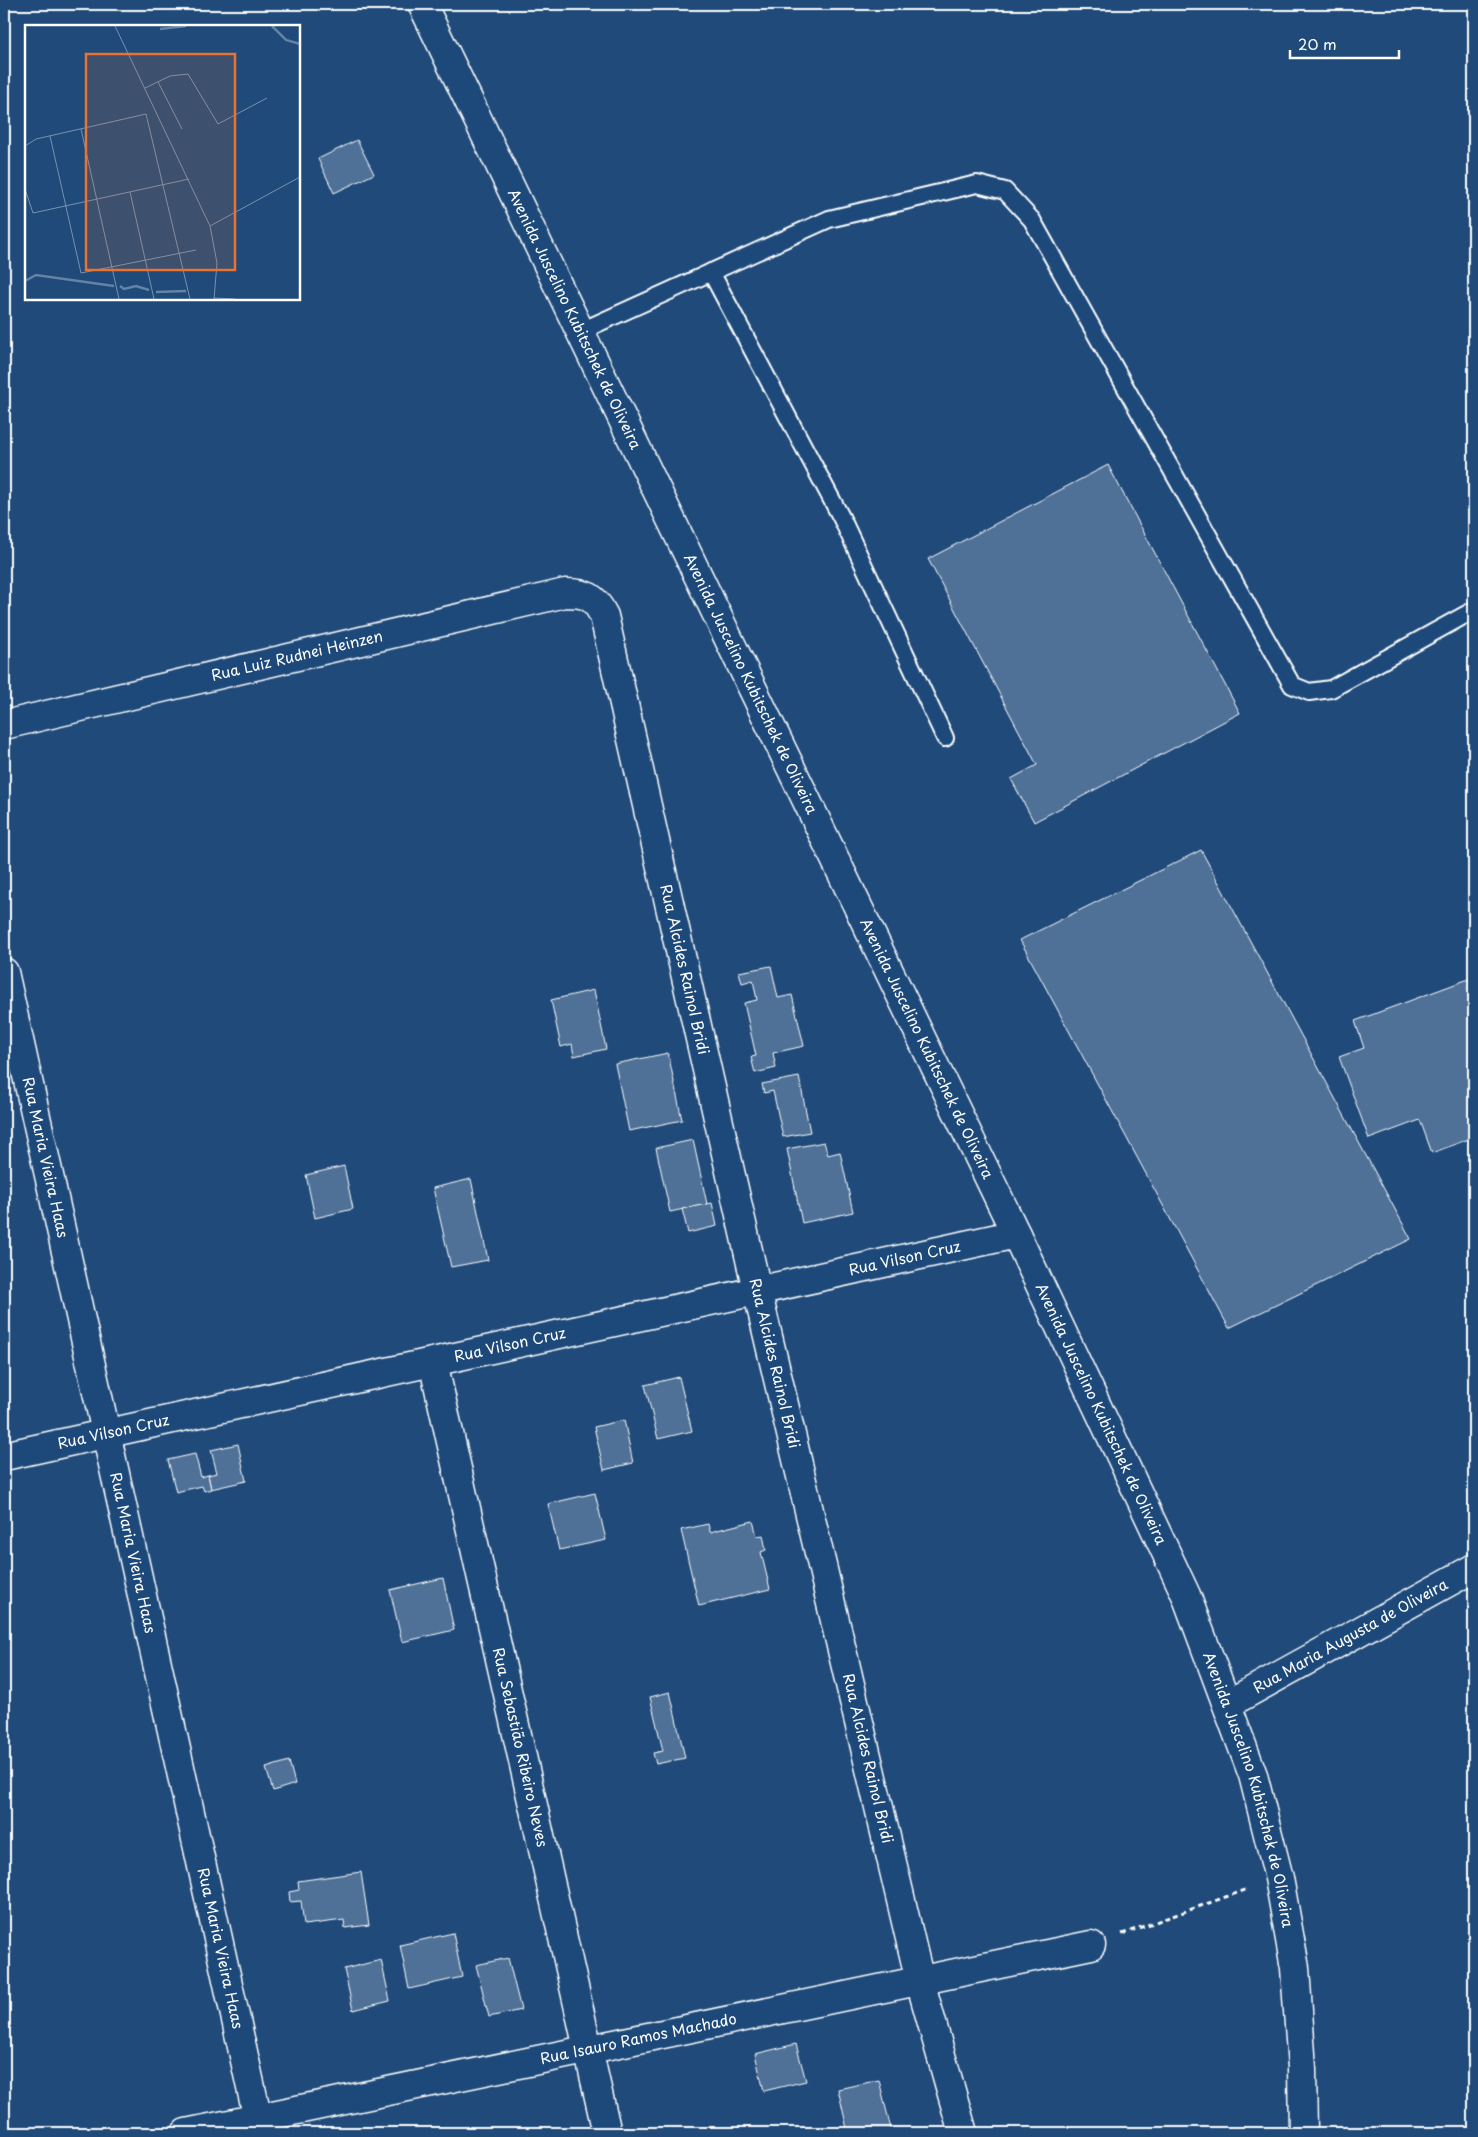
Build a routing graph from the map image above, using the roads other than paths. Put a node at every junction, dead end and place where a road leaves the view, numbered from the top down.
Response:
1 (422, 4) edge
2 (711, 272) junction
3 (581, 331) junction
4 (590, 596) joint
5 (1474, 610) edge
6 (4, 725) edge
7 (946, 738) dead end
8 (4, 972) edge
9 (1016, 1234) junction
10 (757, 1290) junction
11 (433, 1362) junction
12 (106, 1433) junction
13 (4, 1456) edge
14 (1474, 1568) edge
15 (1228, 1704) junction
16 (1091, 1945) road end
17 (920, 1981) junction
18 (588, 2050) junction
19 (260, 2126) edge
20 (186, 2133) edge
21 (607, 2133) edge
22 (963, 2133) edge
23 (1303, 2133) edge

1 - 3 street, Avenida Juscelino Kubitschek de Oliveira
2 - 3 lane
2 - 5 lane
2 - 7 lane
3 - 9 street, Avenida Juscelino Kubitschek de Oliveira
4 - 6 street, Rua Luiz Rudnei Heinzen
4 - 10 street, Rua Alcides Rainol Bridi
8 - 12 street, Rua Maria Vieira Haas
9 - 10 street, Rua Vilson Cruz
9 - 15 street, Avenida Juscelino Kubitschek de Oliveira
10 - 11 street, Rua Vilson Cruz
10 - 17 street, Rua Alcides Rainol Bridi
11 - 12 street, Rua Vilson Cruz
11 - 18 street, Rua Sebastião Ribeiro Neves
12 - 13 street, Rua Vilson Cruz
12 - 19 street, Rua Maria Vieira Haas
14 - 15 street, Rua Maria Augusta de Oliveira
15 - 23 street, Avenida Juscelino Kubitschek de Oliveira
16 - 17 street, Rua Isauro Ramos Machado
17 - 18 street, Rua Isauro Ramos Machado
17 - 22 street, Rua Alcides Rainol Bridi
18 - 19 street, Rua Isauro Ramos Machado
18 - 21 street, Rua Sebastião Ribeiro Neves
19 - 20 street, Rua Isauro Ramos Machado

